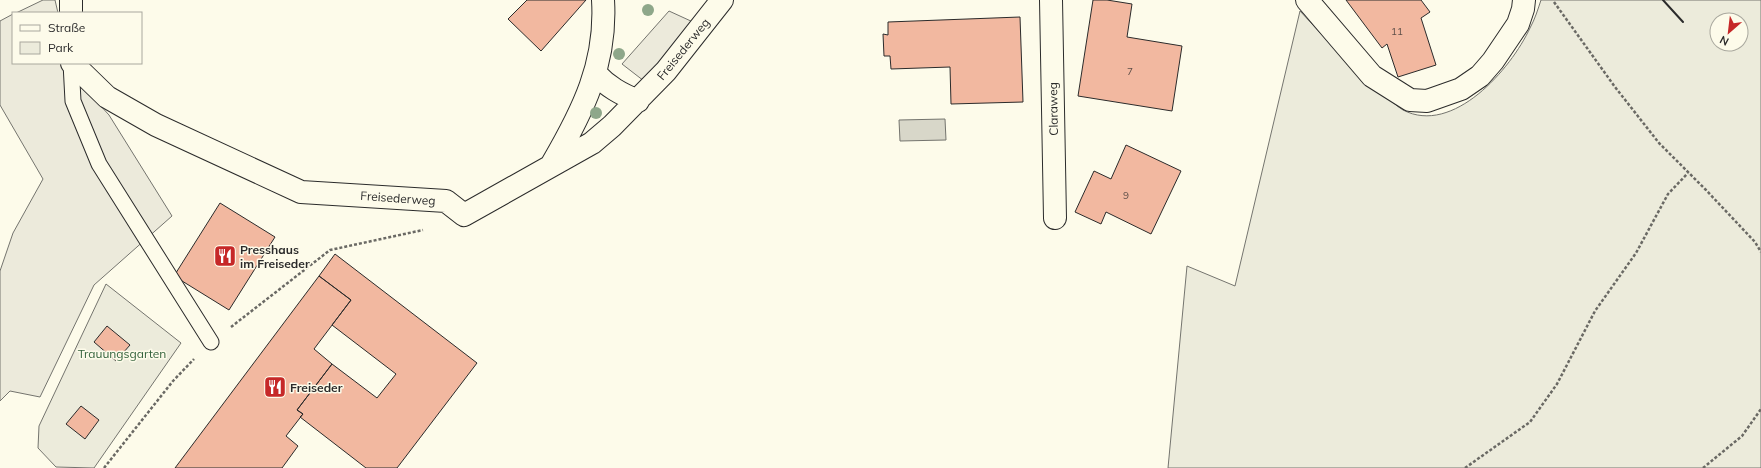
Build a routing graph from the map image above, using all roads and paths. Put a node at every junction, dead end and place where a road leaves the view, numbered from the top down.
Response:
1 (71, 0) edge
2 (603, 0) edge
3 (722, 0) edge
4 (1051, 0) edge
5 (1306, 0) edge
6 (1524, 0) edge
7 (1552, 0) edge
8 (71, 12) edge
9 (71, 64) edge
10 (72, 64) edge
11 (595, 73) junction
12 (638, 101) junction
13 (551, 165) junction
14 (1688, 173) junction
15 (464, 215) junction
16 (1055, 218) dead end
17 (1761, 252) edge
18 (211, 342) junction
19 (1761, 410) edge
20 (104, 468) edge
21 (1464, 468) edge
22 (1703, 468) edge

1 - 8 street
2 - 11 street
3 - 12 street, Freisederweg
4 - 16 street, Claraweg
5 - 6 street
7 - 14 path
9 - 18 lane
10 - 15 street, Freisederweg
11 - 12 street
11 - 13 street
12 - 13 street, Freisederweg
13 - 15 street, Freisederweg
14 - 17 path
14 - 21 path
15 - 18 path
18 - 20 path
19 - 22 path

